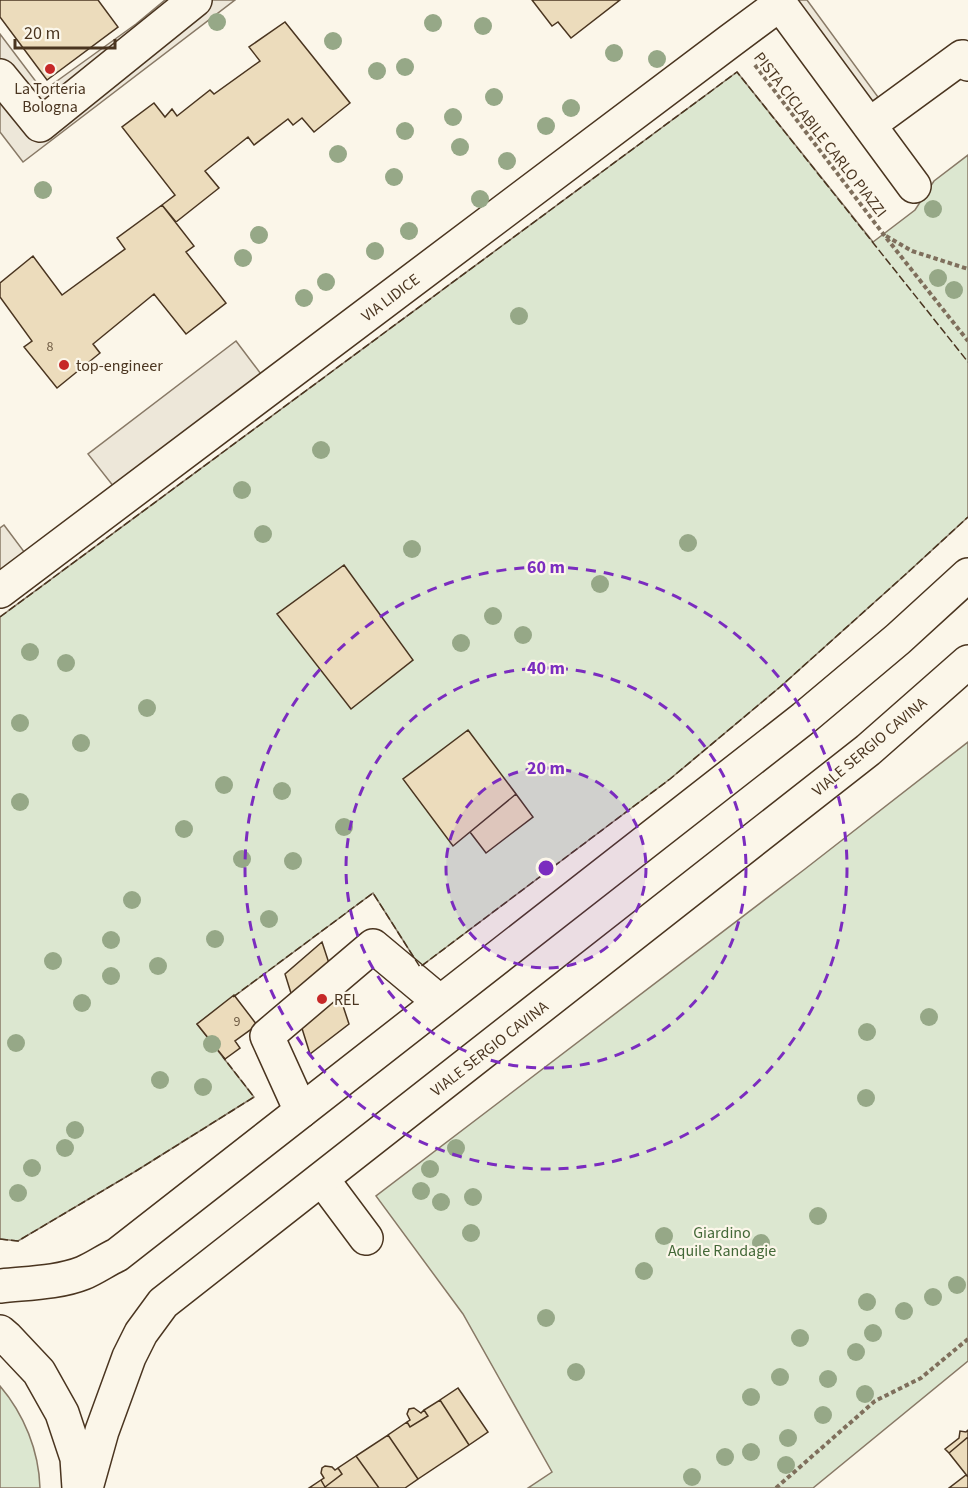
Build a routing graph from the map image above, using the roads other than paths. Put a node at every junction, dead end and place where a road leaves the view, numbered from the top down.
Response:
1 (195, 0) edge
2 (779, 2) edge
3 (968, 64) edge
4 (0, 75) edge
5 (870, 125) junction
6 (914, 186) dead end
7 (968, 575) edge
8 (0, 591) edge
9 (968, 662) edge
10 (440, 1002) junction
11 (301, 1111) junction
12 (322, 1179) junction
13 (366, 1238) dead end
14 (0, 1286) edge
15 (0, 1332) edge
16 (79, 1488) edge
17 (86, 1488) edge

1 - 4 main road
2 - 5 main road
2 - 8 main road, VIA LIDICE
3 - 5 main road
5 - 6 main road
7 - 10 main road
9 - 12 main road, VIALE SERGIO CAVINA
10 - 11 main road
10 - 11 main road
11 - 14 main road
12 - 13 main road
12 - 17 main road, VIALE SERGIO CAVINA
15 - 16 main road

